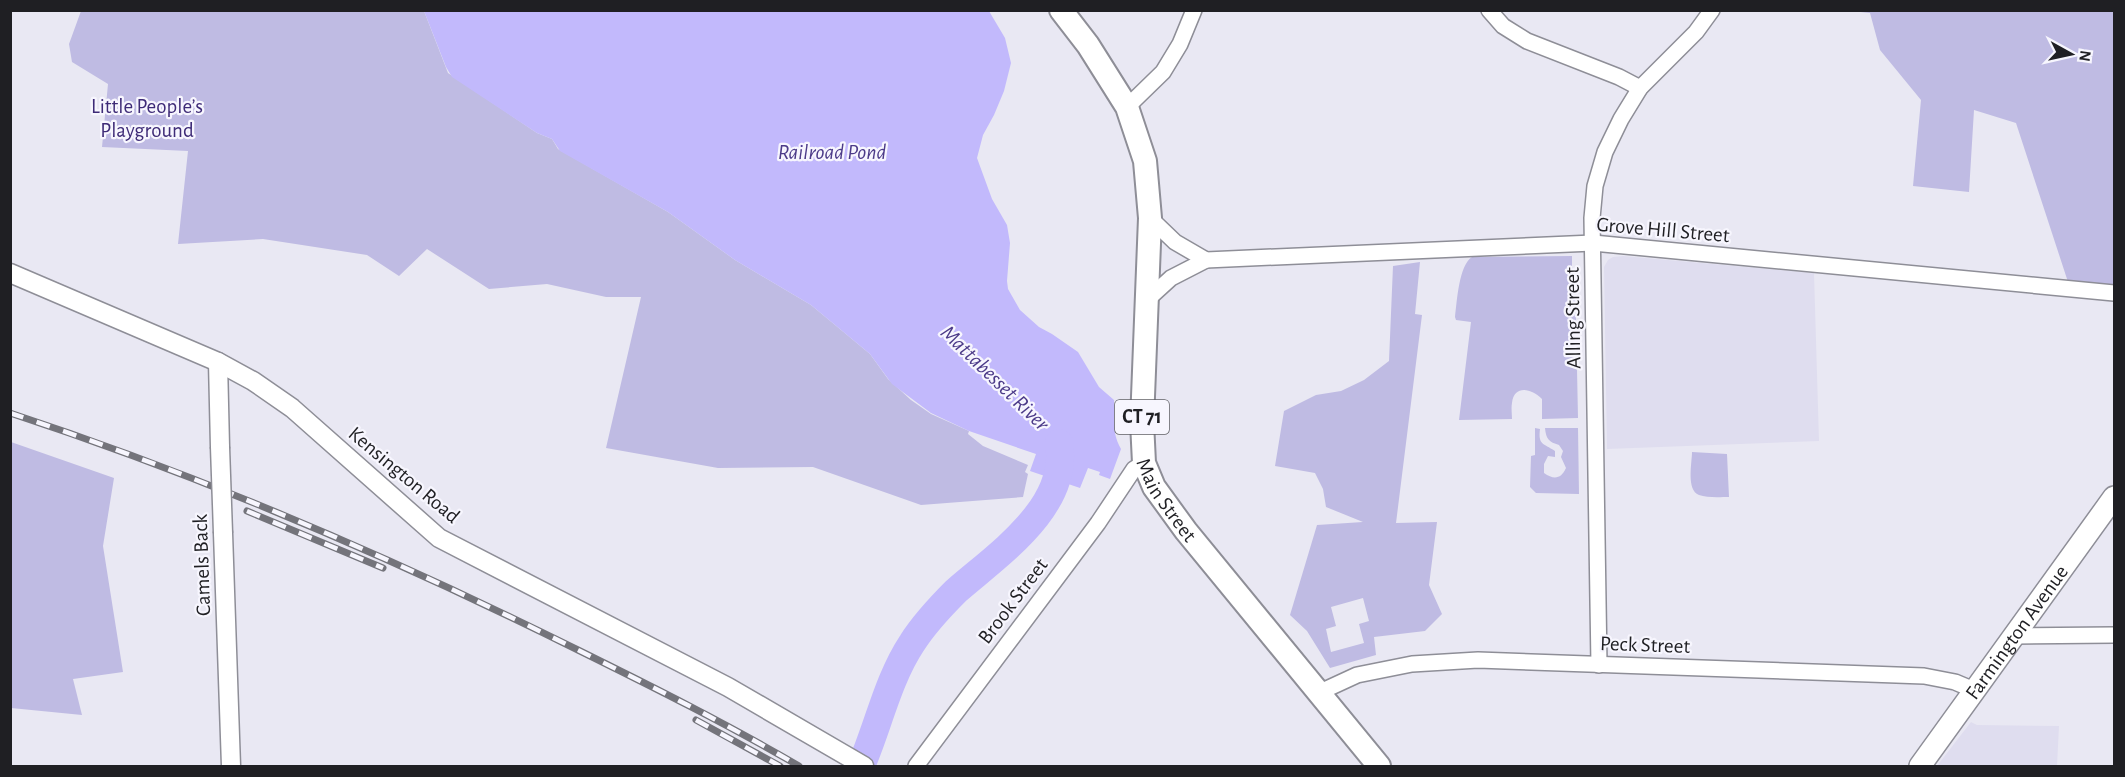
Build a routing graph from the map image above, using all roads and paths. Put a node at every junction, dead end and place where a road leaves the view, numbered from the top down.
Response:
1 (1061, 10) edge
2 (1194, 10) edge
3 (1489, 10) edge
4 (1712, 10) edge
5 (1640, 88) junction
6 (1126, 107) junction
7 (1150, 218) junction
8 (1593, 243) junction
9 (1206, 260) junction
10 (10, 273) edge
11 (2115, 293) edge
12 (1148, 299) junction
13 (218, 362) junction
14 (1144, 463) junction
15 (2115, 497) edge
16 (2115, 635) edge
17 (2016, 636) junction
18 (1599, 665) junction
19 (1974, 690) junction
20 (1318, 693) junction
21 (231, 766) edge
22 (864, 766) edge
23 (916, 766) edge
24 (1378, 766) edge
25 (1920, 766) edge

1 - 6 main road, Main Street / CT 71
2 - 6 street
3 - 5 street
4 - 5 street, Alling Street
5 - 8 street, Alling Street
6 - 7 main road, Main Street / CT 71
7 - 9 street
7 - 12 main road, Main Street / CT 71
8 - 9 street, Grove Hill Street
8 - 11 street, Grove Hill Street
8 - 18 street, Alling Street
9 - 12 street, Grove Hill Street
10 - 13 street, Kensington Road
12 - 14 main road, Main Street / CT 71
13 - 21 street, Camels Back, bridge
13 - 22 street, Kensington Road
14 - 20 main road, Main Street / CT 71
14 - 23 street, Brook Street
15 - 17 main road, Farmington Avenue
16 - 17 street
17 - 19 main road, Farmington Avenue
18 - 19 street, Peck Street
18 - 20 street, Peck Street
19 - 25 main road, Farmington Avenue
20 - 24 main road, Main Street / CT 71

